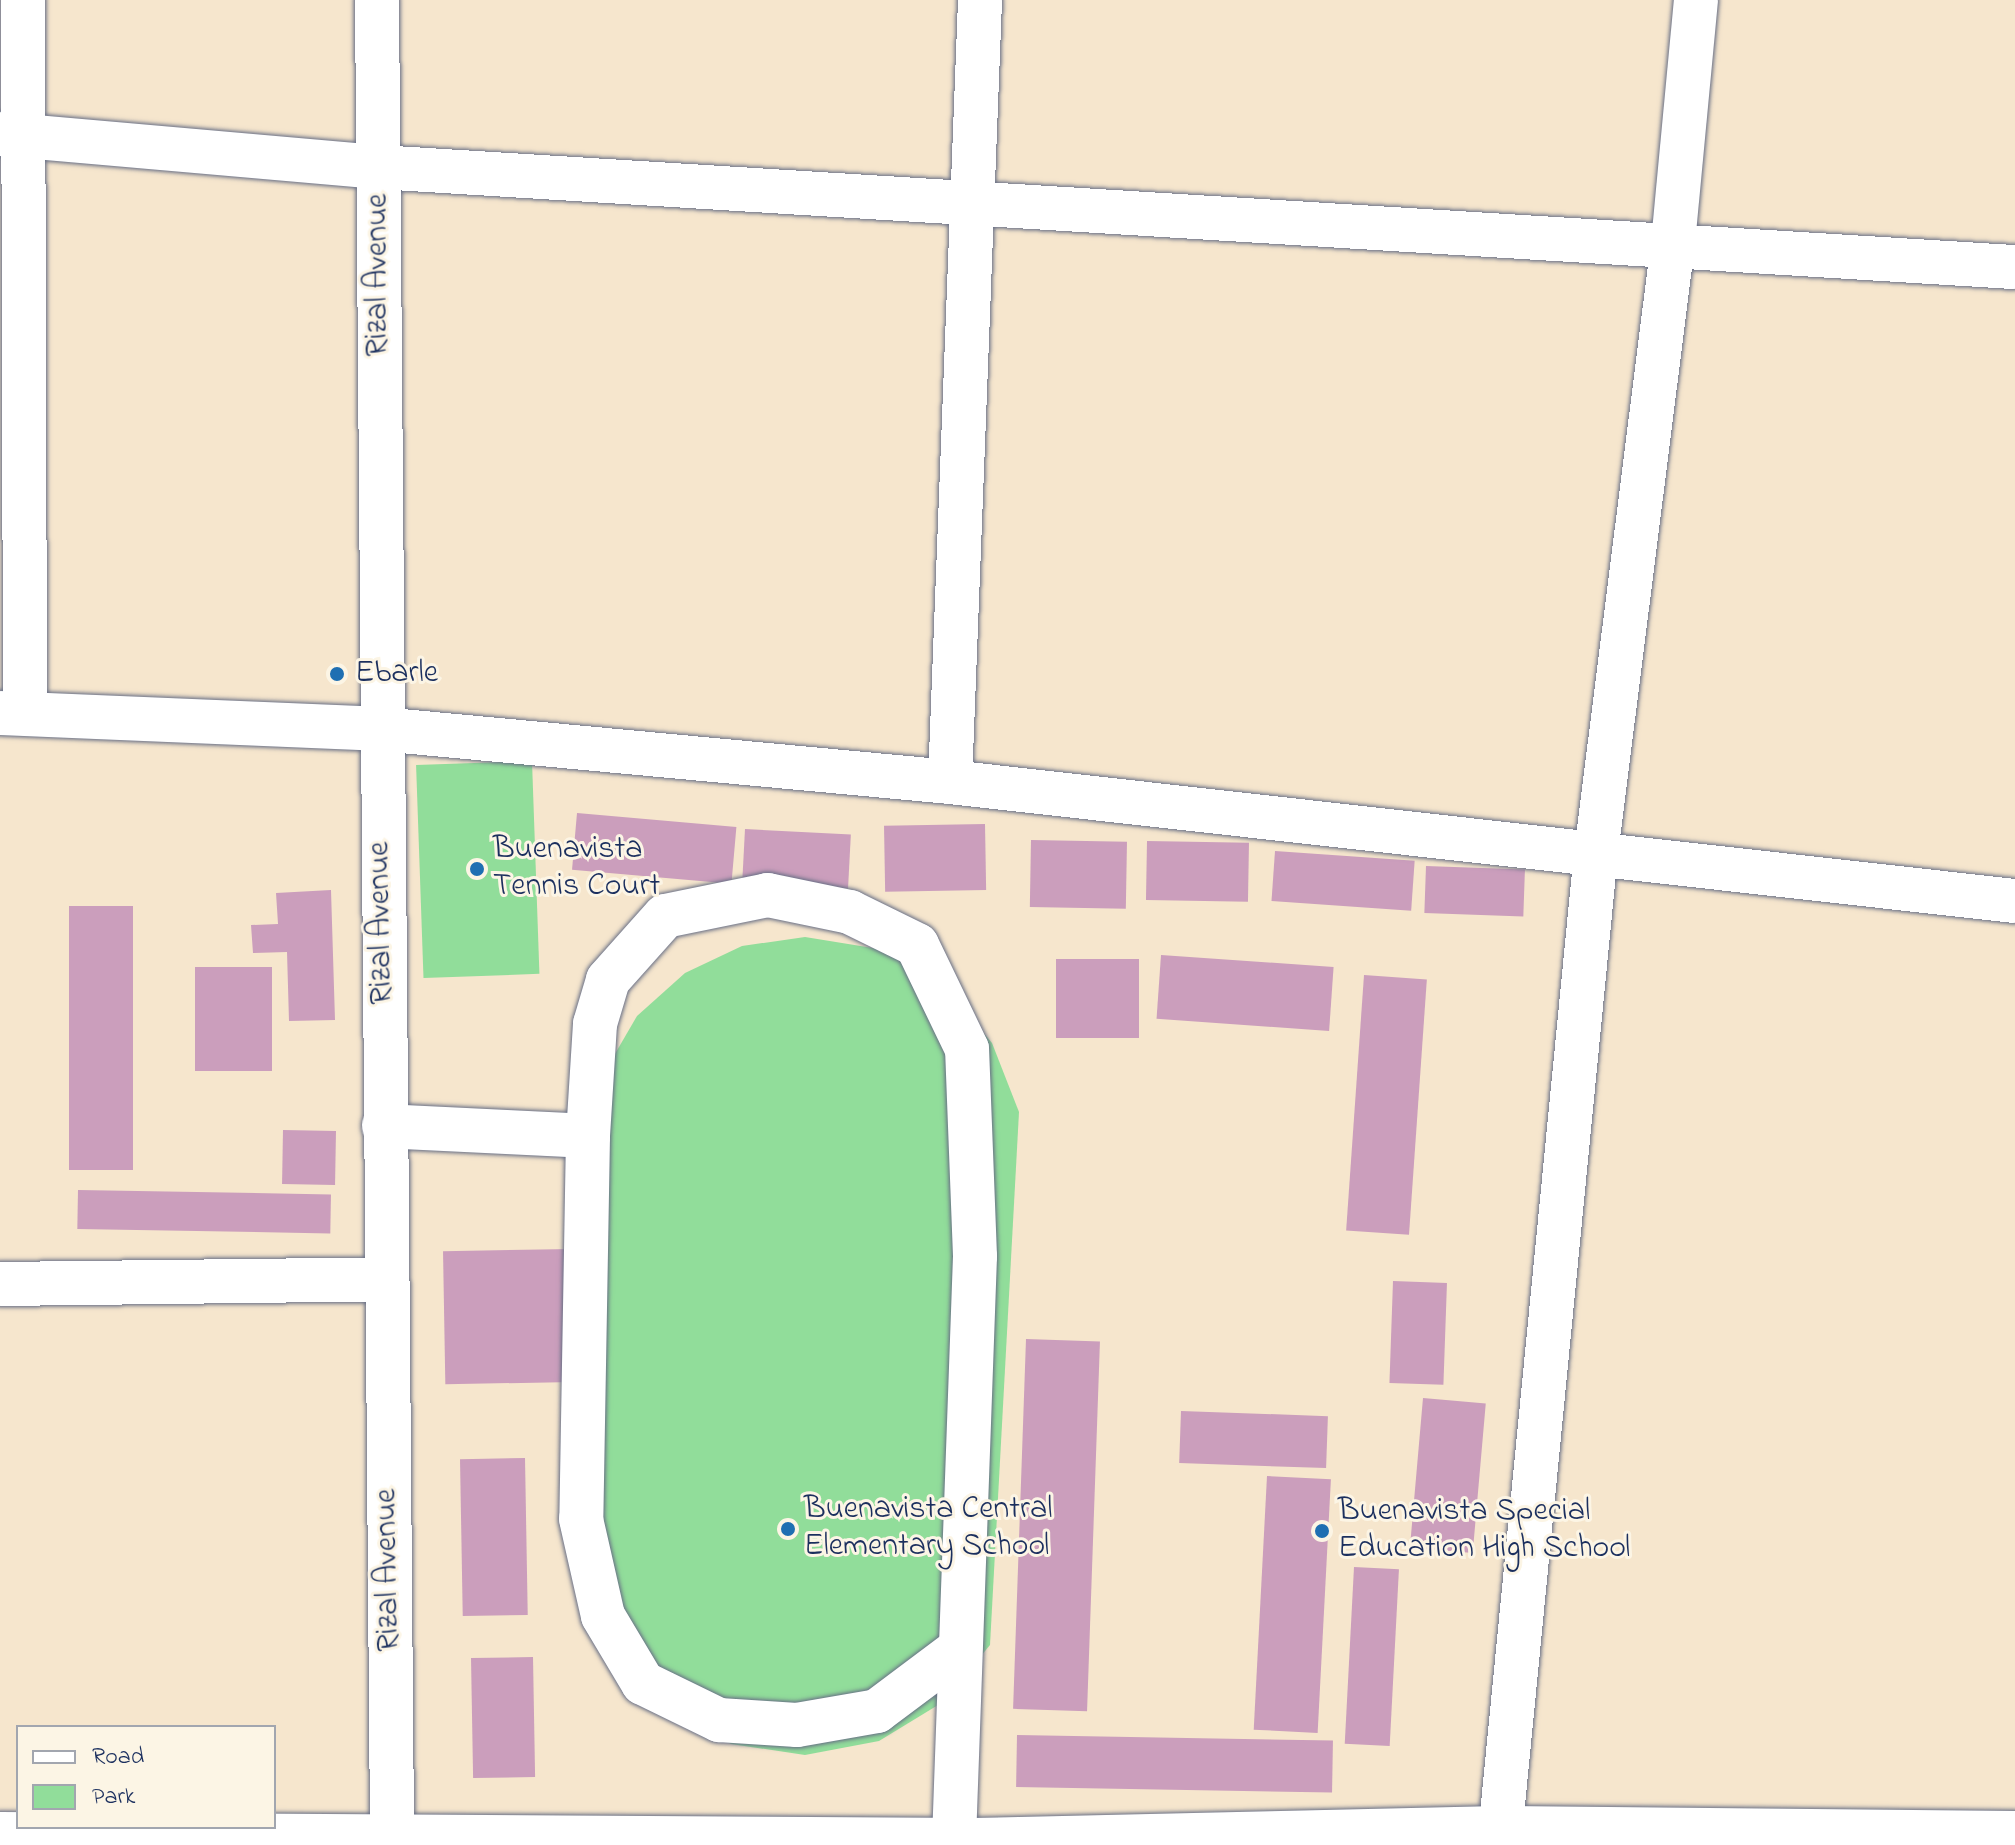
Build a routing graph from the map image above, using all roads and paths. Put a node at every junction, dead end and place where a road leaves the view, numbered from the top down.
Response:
1 (23, 0) edge
2 (377, 0) edge
3 (980, 0) edge
4 (1696, 0) edge
5 (10, 135) edge
6 (378, 167) junction
7 (972, 205) junction
8 (1673, 243) junction
9 (2015, 267) edge
10 (12, 713) edge
11 (380, 729) junction
12 (950, 782) junction
13 (1596, 853) junction
14 (2015, 901) edge
15 (384, 1126) junction
16 (588, 1136) junction
17 (386, 1279) junction
18 (0, 1284) edge
19 (960, 1649) junction
20 (0, 1834) edge
21 (1499, 1837) edge
22 (1996, 1837) edge
23 (392, 1840) edge
24 (967, 1842) edge

1 - 5 street
2 - 6 street, Rizal Avenue
3 - 7 street
4 - 8 street
5 - 6 street
5 - 10 street
6 - 7 street
6 - 11 street, Rizal Avenue
7 - 8 street
7 - 12 street
8 - 9 street
8 - 13 street
10 - 11 street
11 - 12 street
11 - 15 street, Rizal Avenue
12 - 13 street
13 - 14 street
13 - 21 street
15 - 16 street
15 - 17 street, Rizal Avenue
16 - 19 street
16 - 19 street
17 - 18 street
17 - 23 street, Rizal Avenue
19 - 24 street
20 - 23 street
21 - 22 street
21 - 24 street
23 - 24 street

